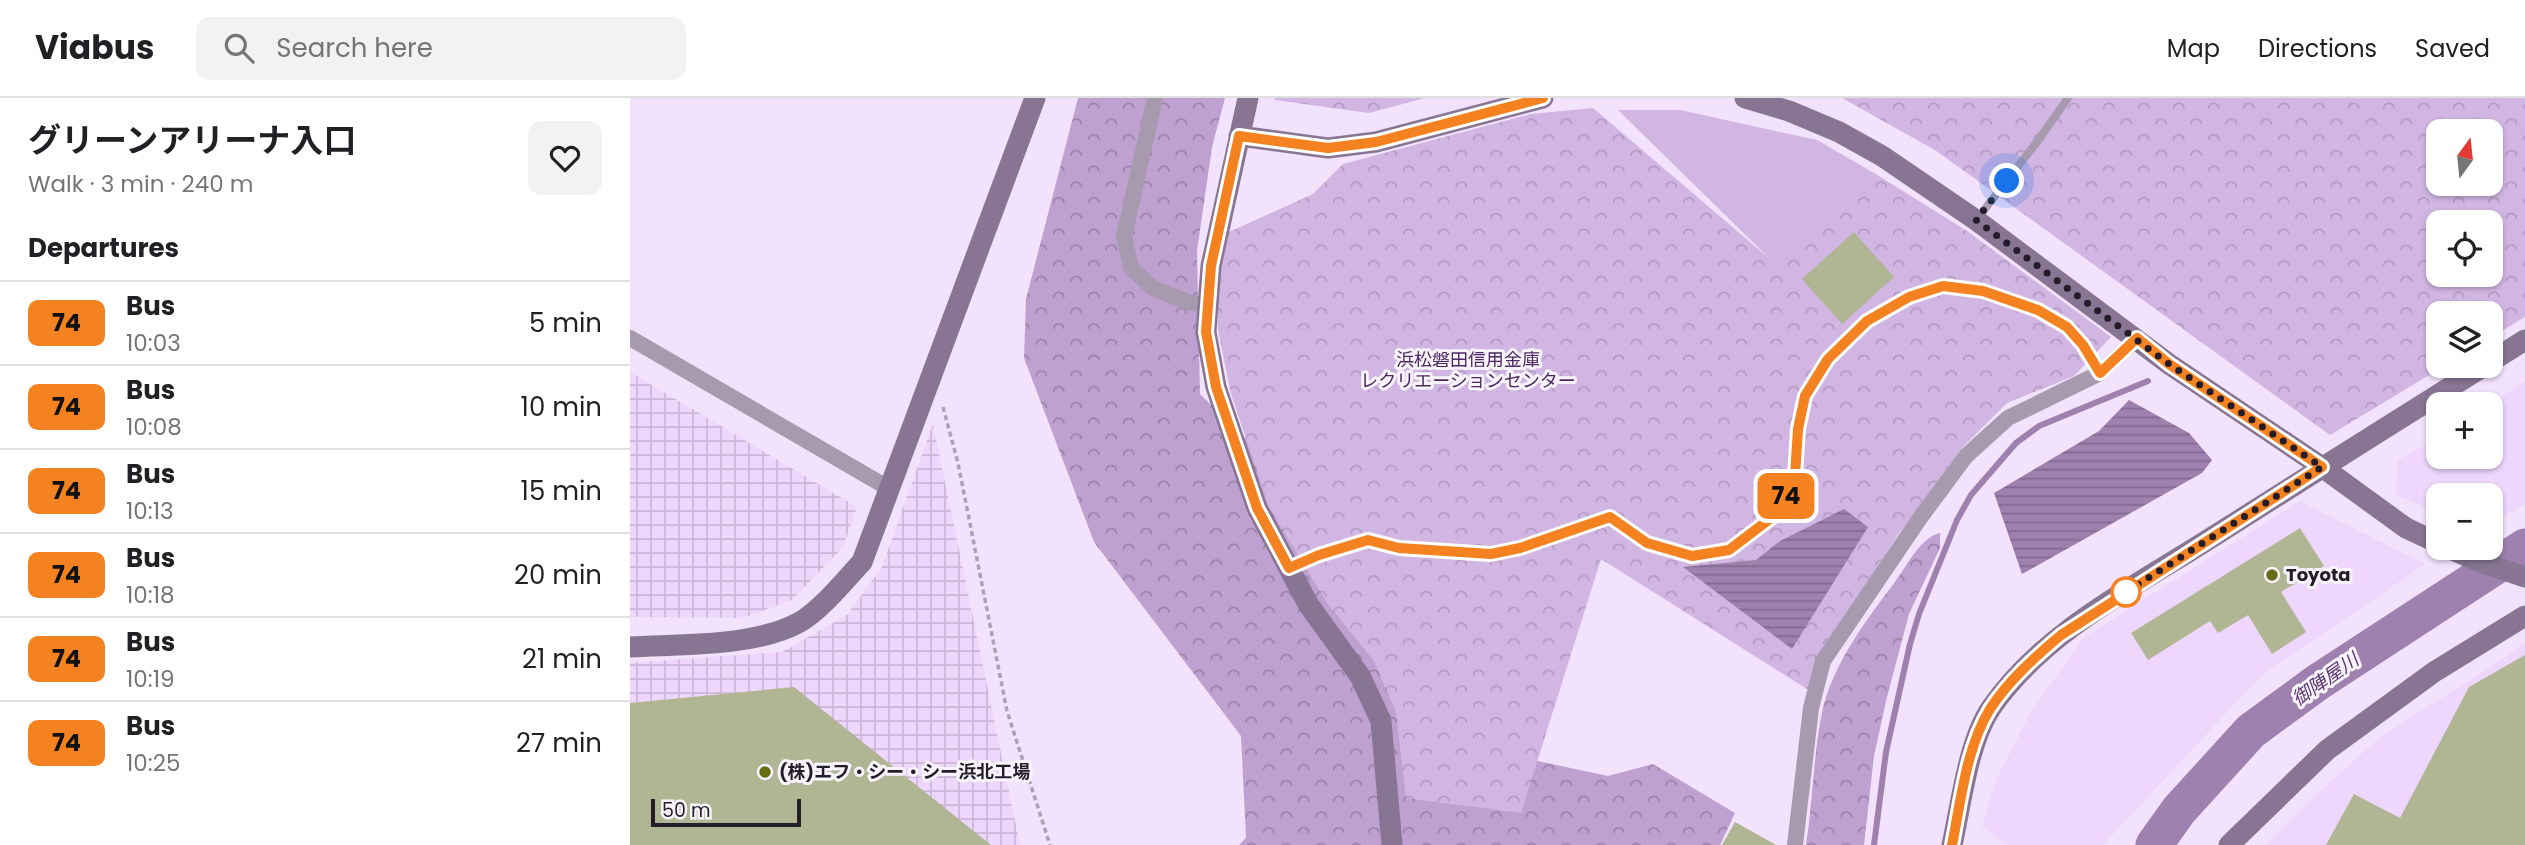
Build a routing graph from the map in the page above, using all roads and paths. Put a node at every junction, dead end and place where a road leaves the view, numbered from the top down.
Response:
1 (1035, 98) edge
2 (1155, 98) edge
3 (1248, 98) edge
4 (1543, 98) edge
5 (1745, 98) edge
6 (2068, 98) edge
7 (1239, 136) junction
8 (1976, 220) junction
9 (1208, 306) junction
10 (630, 338) edge
11 (2137, 338) junction
12 (2525, 340) edge
13 (2503, 354) edge
14 (933, 371) junction
15 (2100, 373) junction
16 (2465, 378) edge
17 (2322, 467) junction
18 (890, 489) junction
19 (2426, 537) edge
20 (2475, 560) edge
21 (1289, 568) junction
22 (2525, 577) edge
23 (2525, 616) edge
24 (630, 647) edge
25 (1050, 845) edge
26 (1392, 845) edge
27 (1795, 845) edge
28 (1952, 845) edge
29 (2229, 845) edge

1 - 14 street
2 - 9 street
3 - 7 street
4 - 7 street
5 - 8 street
6 - 8 lane
7 - 9 street
8 - 11 street
9 - 21 street
10 - 18 street
11 - 15 street
11 - 17 street
12 - 13 street
14 - 18 street
14 - 25 path
15 - 21 lane
15 - 27 street
16 - 17 street
17 - 19 street
17 - 28 street
18 - 24 street
20 - 22 street
21 - 26 street
23 - 29 street

